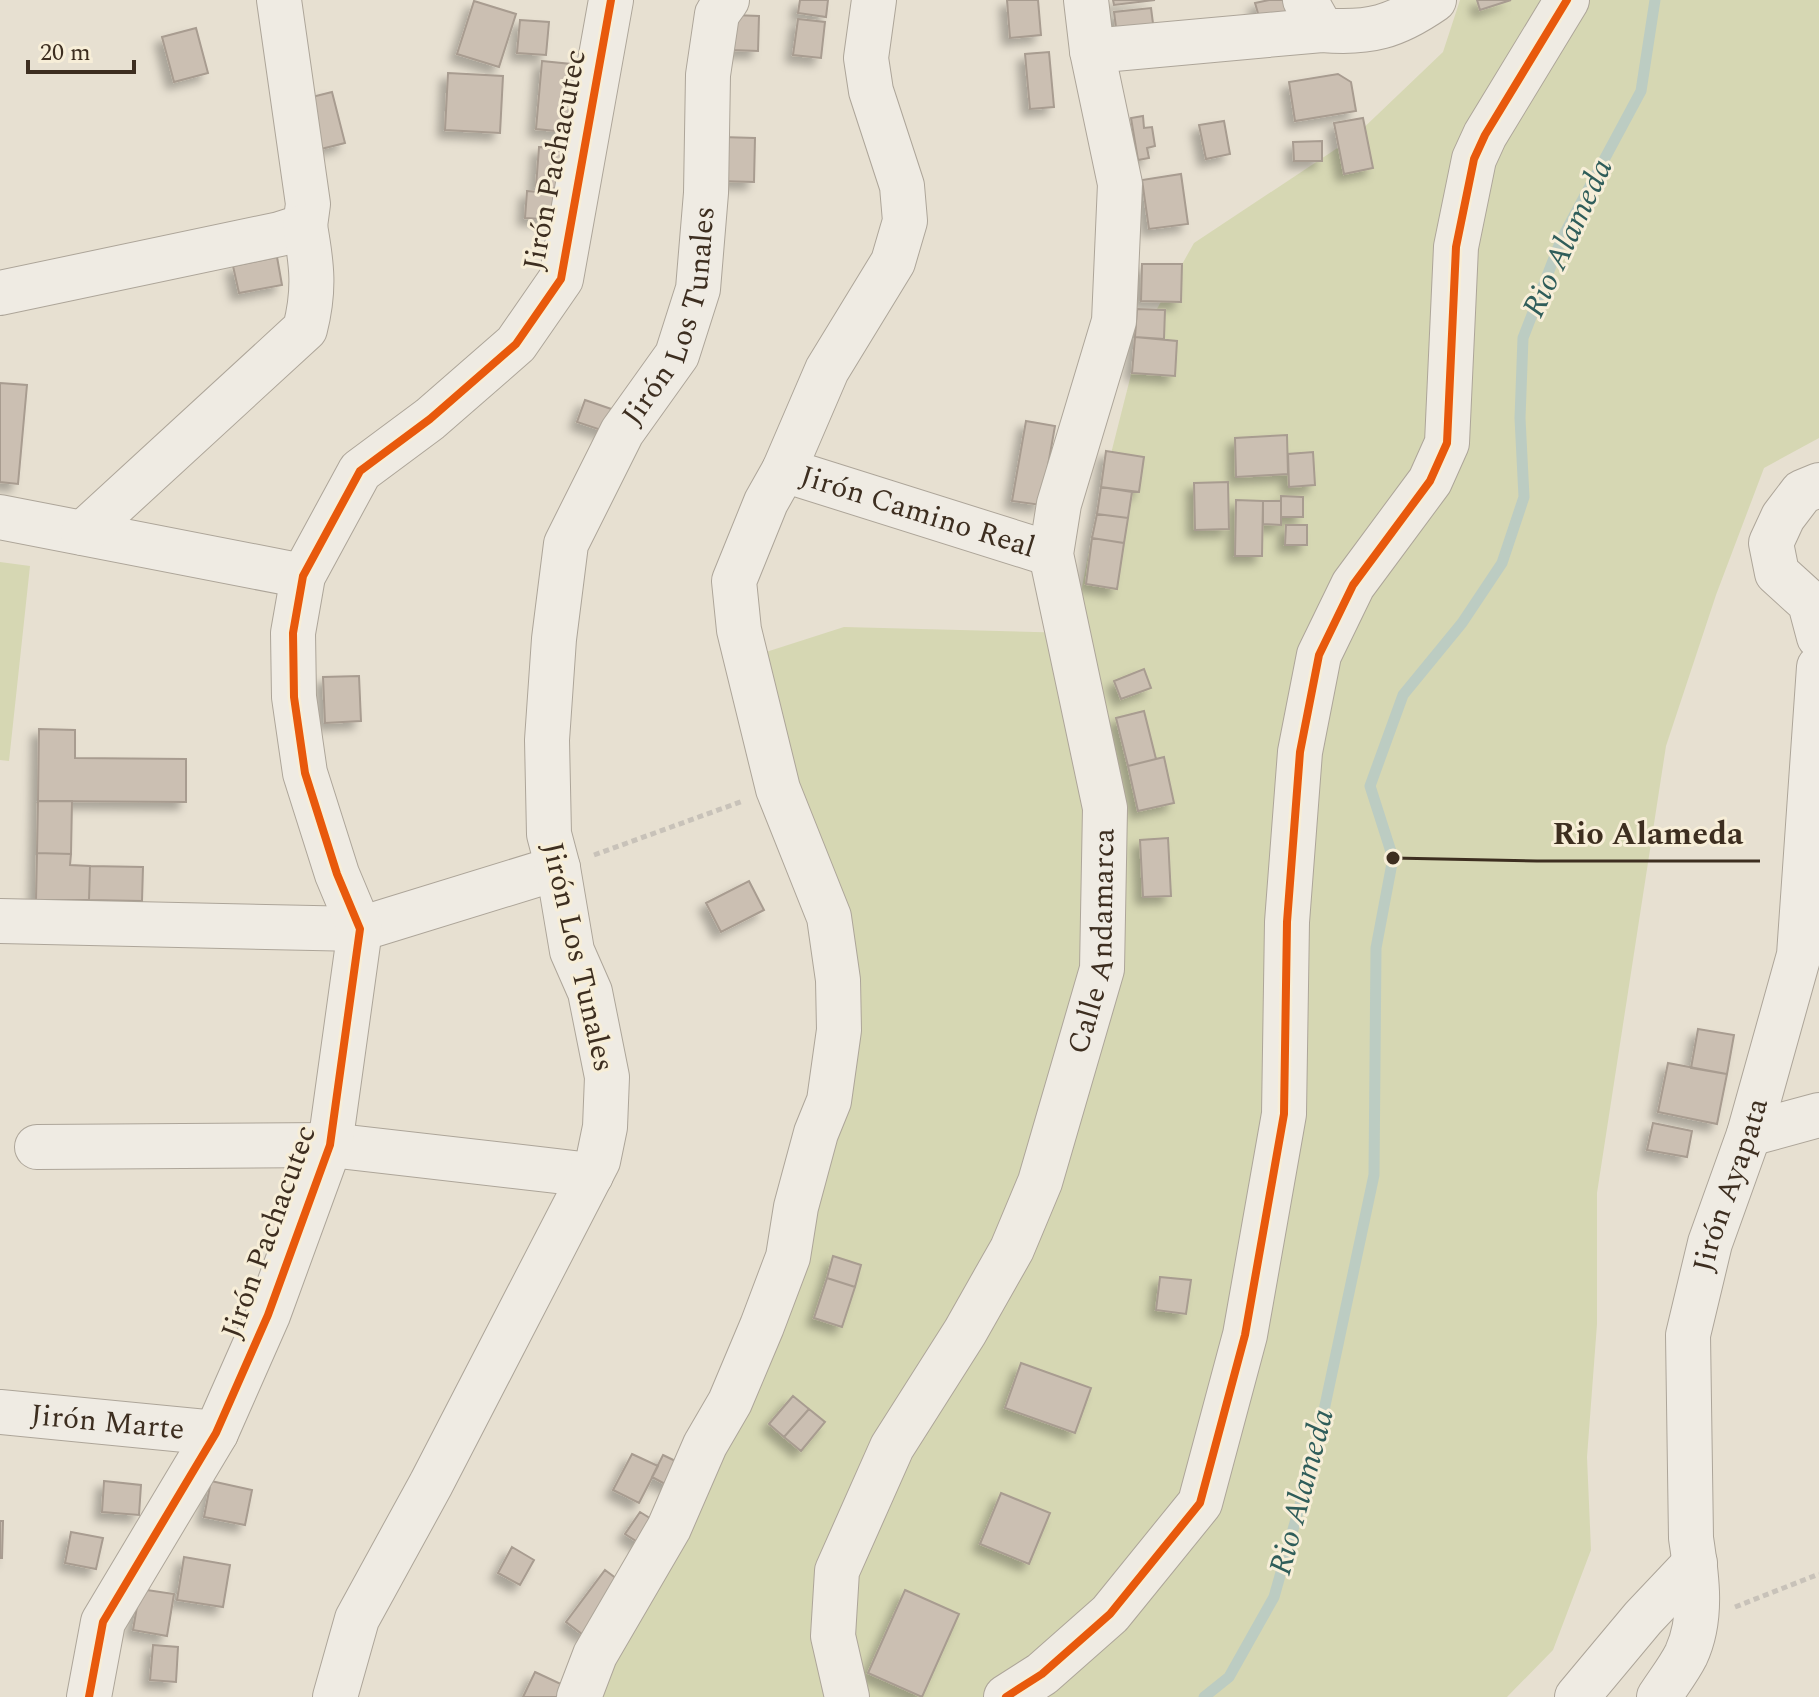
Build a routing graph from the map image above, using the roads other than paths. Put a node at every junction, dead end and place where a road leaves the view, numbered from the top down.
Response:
1 (279, 0) edge
2 (611, 0) edge
3 (727, 0) edge
4 (874, 0) edge
5 (1086, 0) edge
6 (1434, 0) edge
7 (1567, 0) edge
8 (1313, 15) edge
9 (1092, 51) junction
10 (305, 226) junction
11 (0, 293) edge
12 (784, 470) junction
13 (1819, 485) edge
14 (0, 517) edge
15 (83, 533) junction
16 (1051, 554) junction
17 (303, 576) junction
18 (1819, 637) edge
19 (1819, 667) edge
20 (558, 868) junction
21 (6, 913) edge
22 (360, 929) junction
23 (1819, 1115) edge
24 (1749, 1134) junction
25 (330, 1145) junction
26 (37, 1147) dead end
27 (591, 1175) junction
28 (0, 1412) edge
29 (216, 1433) junction
30 (1695, 1563) junction
31 (89, 1697) edge
32 (335, 1697) edge
33 (579, 1697) edge
34 (847, 1697) edge
35 (1006, 1697) edge
36 (1577, 1697) edge
37 (1659, 1697) edge

1 - 10 street
2 - 17 street, Jirón Pachacutec
3 - 20 street, Jirón Los Tunales
4 - 12 street
5 - 9 street, Calle Andamarca
6 - 8 street
7 - 35 street
8 - 9 street
9 - 16 street, Calle Andamarca
10 - 11 street
10 - 15 street
12 - 16 street, Jirón Camino Real
12 - 33 street
13 - 18 street
14 - 15 street
15 - 17 street
16 - 34 street, Calle Andamarca
17 - 22 street, Jirón Pachacutec
19 - 24 street, Jirón Ayapata
20 - 22 street
20 - 27 street, Jirón Los Tunales
21 - 22 street
22 - 25 street, Jirón Pachacutec
23 - 24 street
24 - 30 street, Jirón Ayapata
25 - 26 street
25 - 27 street
25 - 29 street, Jirón Pachacutec
27 - 32 street, Jirón Los Tunales
28 - 29 street, Jirón Marte
29 - 31 street, Jirón Pachacutec
30 - 36 street
30 - 37 street, Jirón Ayapata

